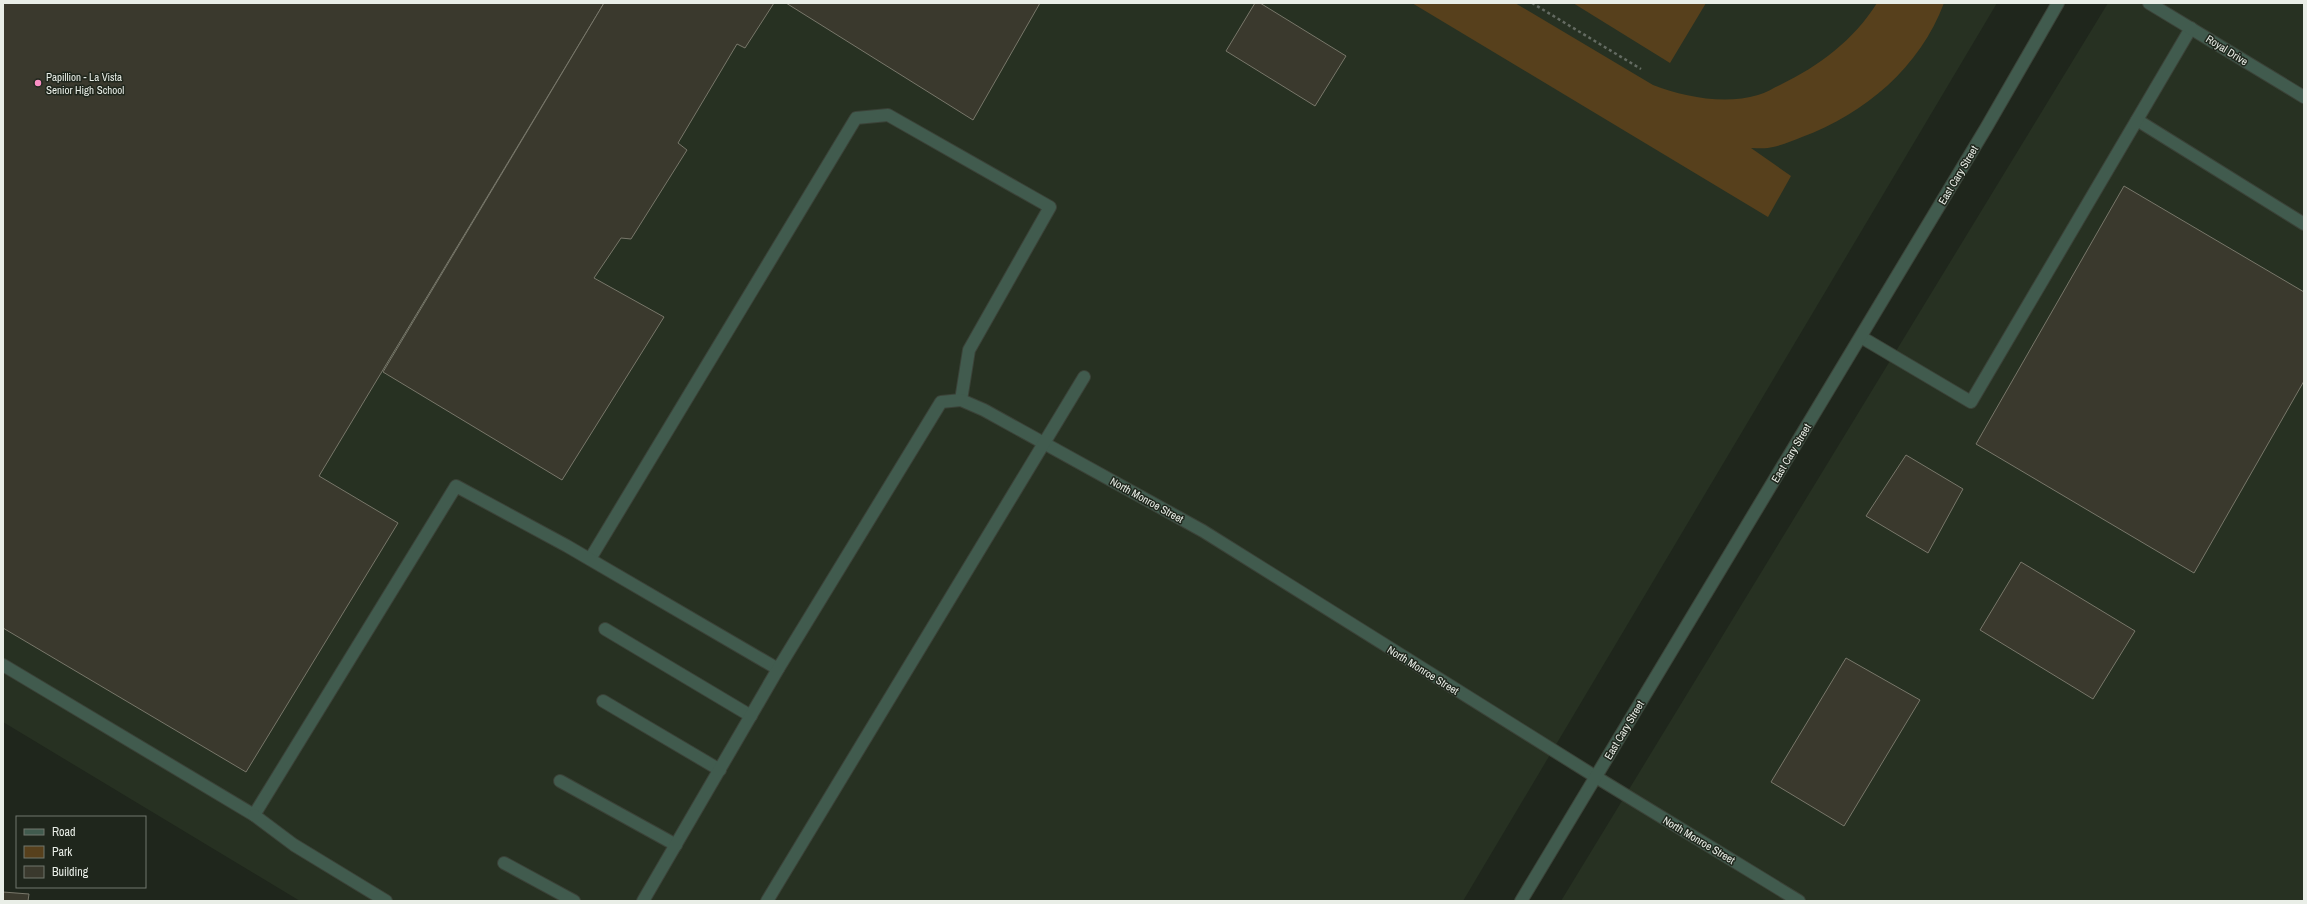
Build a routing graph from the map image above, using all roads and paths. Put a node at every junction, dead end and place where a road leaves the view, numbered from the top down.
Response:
1 (1532, 3) edge
2 (2058, 3) edge
3 (2149, 3) edge
4 (2192, 28) junction
5 (1641, 68) dead end
6 (2304, 97) edge
7 (2137, 120) junction
8 (2304, 224) edge
9 (1861, 337) junction
10 (1084, 377) dead end
11 (961, 400) junction
12 (1044, 443) junction
13 (590, 559) junction
14 (605, 629) dead end
15 (3, 665) edge
16 (778, 669) junction
17 (603, 701) dead end
18 (751, 716) junction
19 (720, 770) junction
20 (1596, 777) junction
21 (560, 781) dead end
22 (254, 815) junction
23 (676, 845) junction
24 (504, 863) dead end
25 (386, 901) edge
26 (574, 901) edge
27 (643, 901) edge
28 (767, 901) edge
29 (1521, 901) edge
30 (1799, 901) edge

1 - 5 path
2 - 9 street, East Cary Street
3 - 4 street, Royal Drive
4 - 6 street, Royal Drive
4 - 7 street
7 - 8 street
7 - 9 street
9 - 20 street, East Cary Street
10 - 12 street
11 - 12 street, North Monroe Street
11 - 13 street
11 - 16 street
12 - 20 street, North Monroe Street
12 - 28 street
13 - 16 street
13 - 22 street
14 - 18 street
15 - 22 street
16 - 18 street
17 - 19 street
18 - 19 street
19 - 23 street
20 - 29 street, East Cary Street
20 - 30 street, North Monroe Street
21 - 23 street
22 - 25 street
23 - 27 street
24 - 26 street

